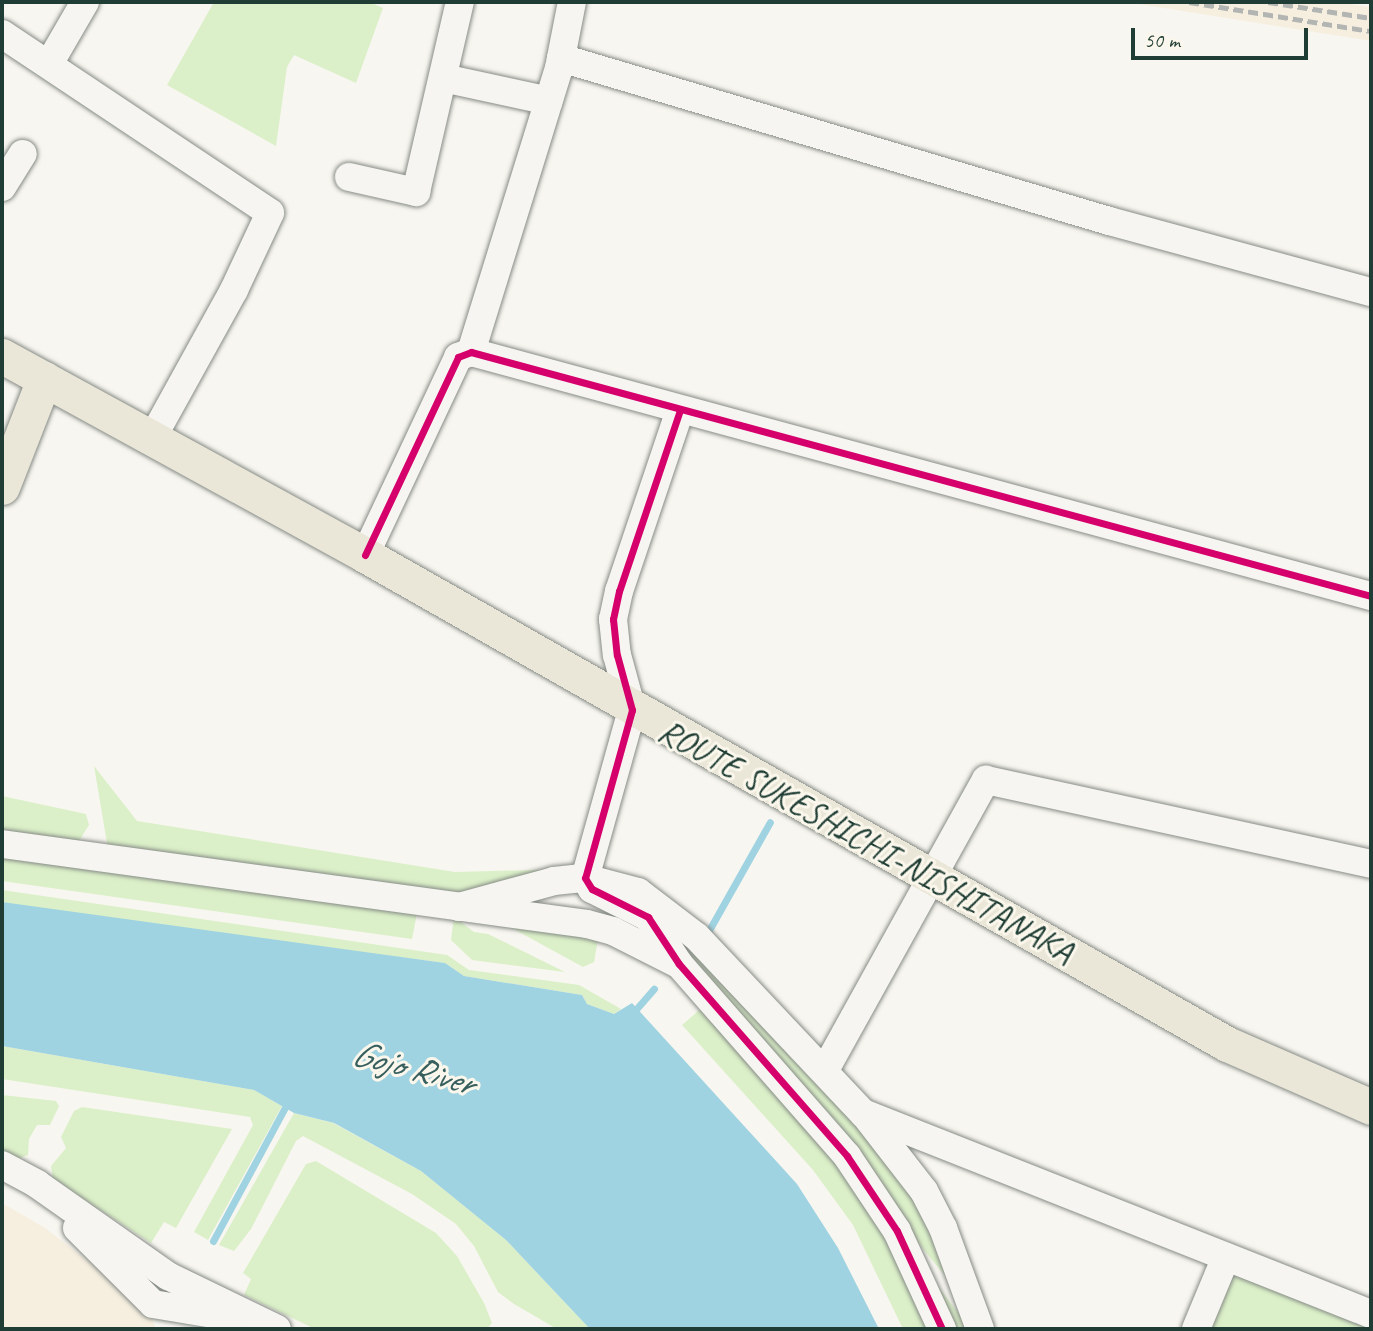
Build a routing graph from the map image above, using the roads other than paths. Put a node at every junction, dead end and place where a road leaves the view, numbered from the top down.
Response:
1 (85, 2) edge
2 (460, 2) edge
3 (572, 2) edge
4 (2, 34) edge
5 (561, 58) junction
6 (49, 64) junction
7 (443, 78) junction
8 (549, 102) junction
9 (23, 154) dead end
10 (349, 177) dead end
11 (2, 187) edge
12 (1371, 292) edge
13 (471, 352) junction
14 (2, 356) edge
15 (44, 379) junction
16 (680, 410) junction
17 (153, 438) junction
18 (2, 487) edge
19 (365, 555) junction
20 (1371, 596) edge
21 (632, 710) junction
22 (2, 844) edge
23 (1371, 864) edge
24 (585, 878) junction
25 (931, 879) junction
26 (459, 906) junction
27 (679, 964) junction
28 (825, 1070) junction
29 (1371, 1107) edge
30 (863, 1113) junction
31 (2, 1165) edge
32 (37, 1184) junction
33 (897, 1231) junction
34 (1227, 1257) junction
35 (1371, 1314) edge
36 (157, 1316) edge
37 (266, 1325) edge
38 (942, 1329) edge
39 (980, 1329) edge
40 (1196, 1329) edge

1 - 6 street
2 - 7 street
3 - 5 street
4 - 6 street
5 - 8 street
5 - 12 street
6 - 17 street
7 - 8 street
7 - 10 street
8 - 13 street
9 - 11 street
13 - 16 street
13 - 19 street
14 - 15 main road, ROUTE SUKESHICHI-NISHITANAKA
15 - 17 main road, ROUTE SUKESHICHI-NISHITANAKA
15 - 18 main road
16 - 20 street
16 - 21 street
17 - 19 main road, ROUTE SUKESHICHI-NISHITANAKA
19 - 21 main road, ROUTE SUKESHICHI-NISHITANAKA
21 - 24 street
21 - 25 main road, ROUTE SUKESHICHI-NISHITANAKA
22 - 26 street
23 - 25 street
24 - 26 street
24 - 27 street
24 - 28 street
25 - 28 street
25 - 29 main road, ROUTE SUKESHICHI-NISHITANAKA
26 - 27 street
27 - 33 street
28 - 30 street
30 - 34 street
30 - 39 street
31 - 32 street
32 - 36 street
32 - 37 street
33 - 38 street
33 - 39 street
34 - 35 street
34 - 40 street
36 - 37 street

